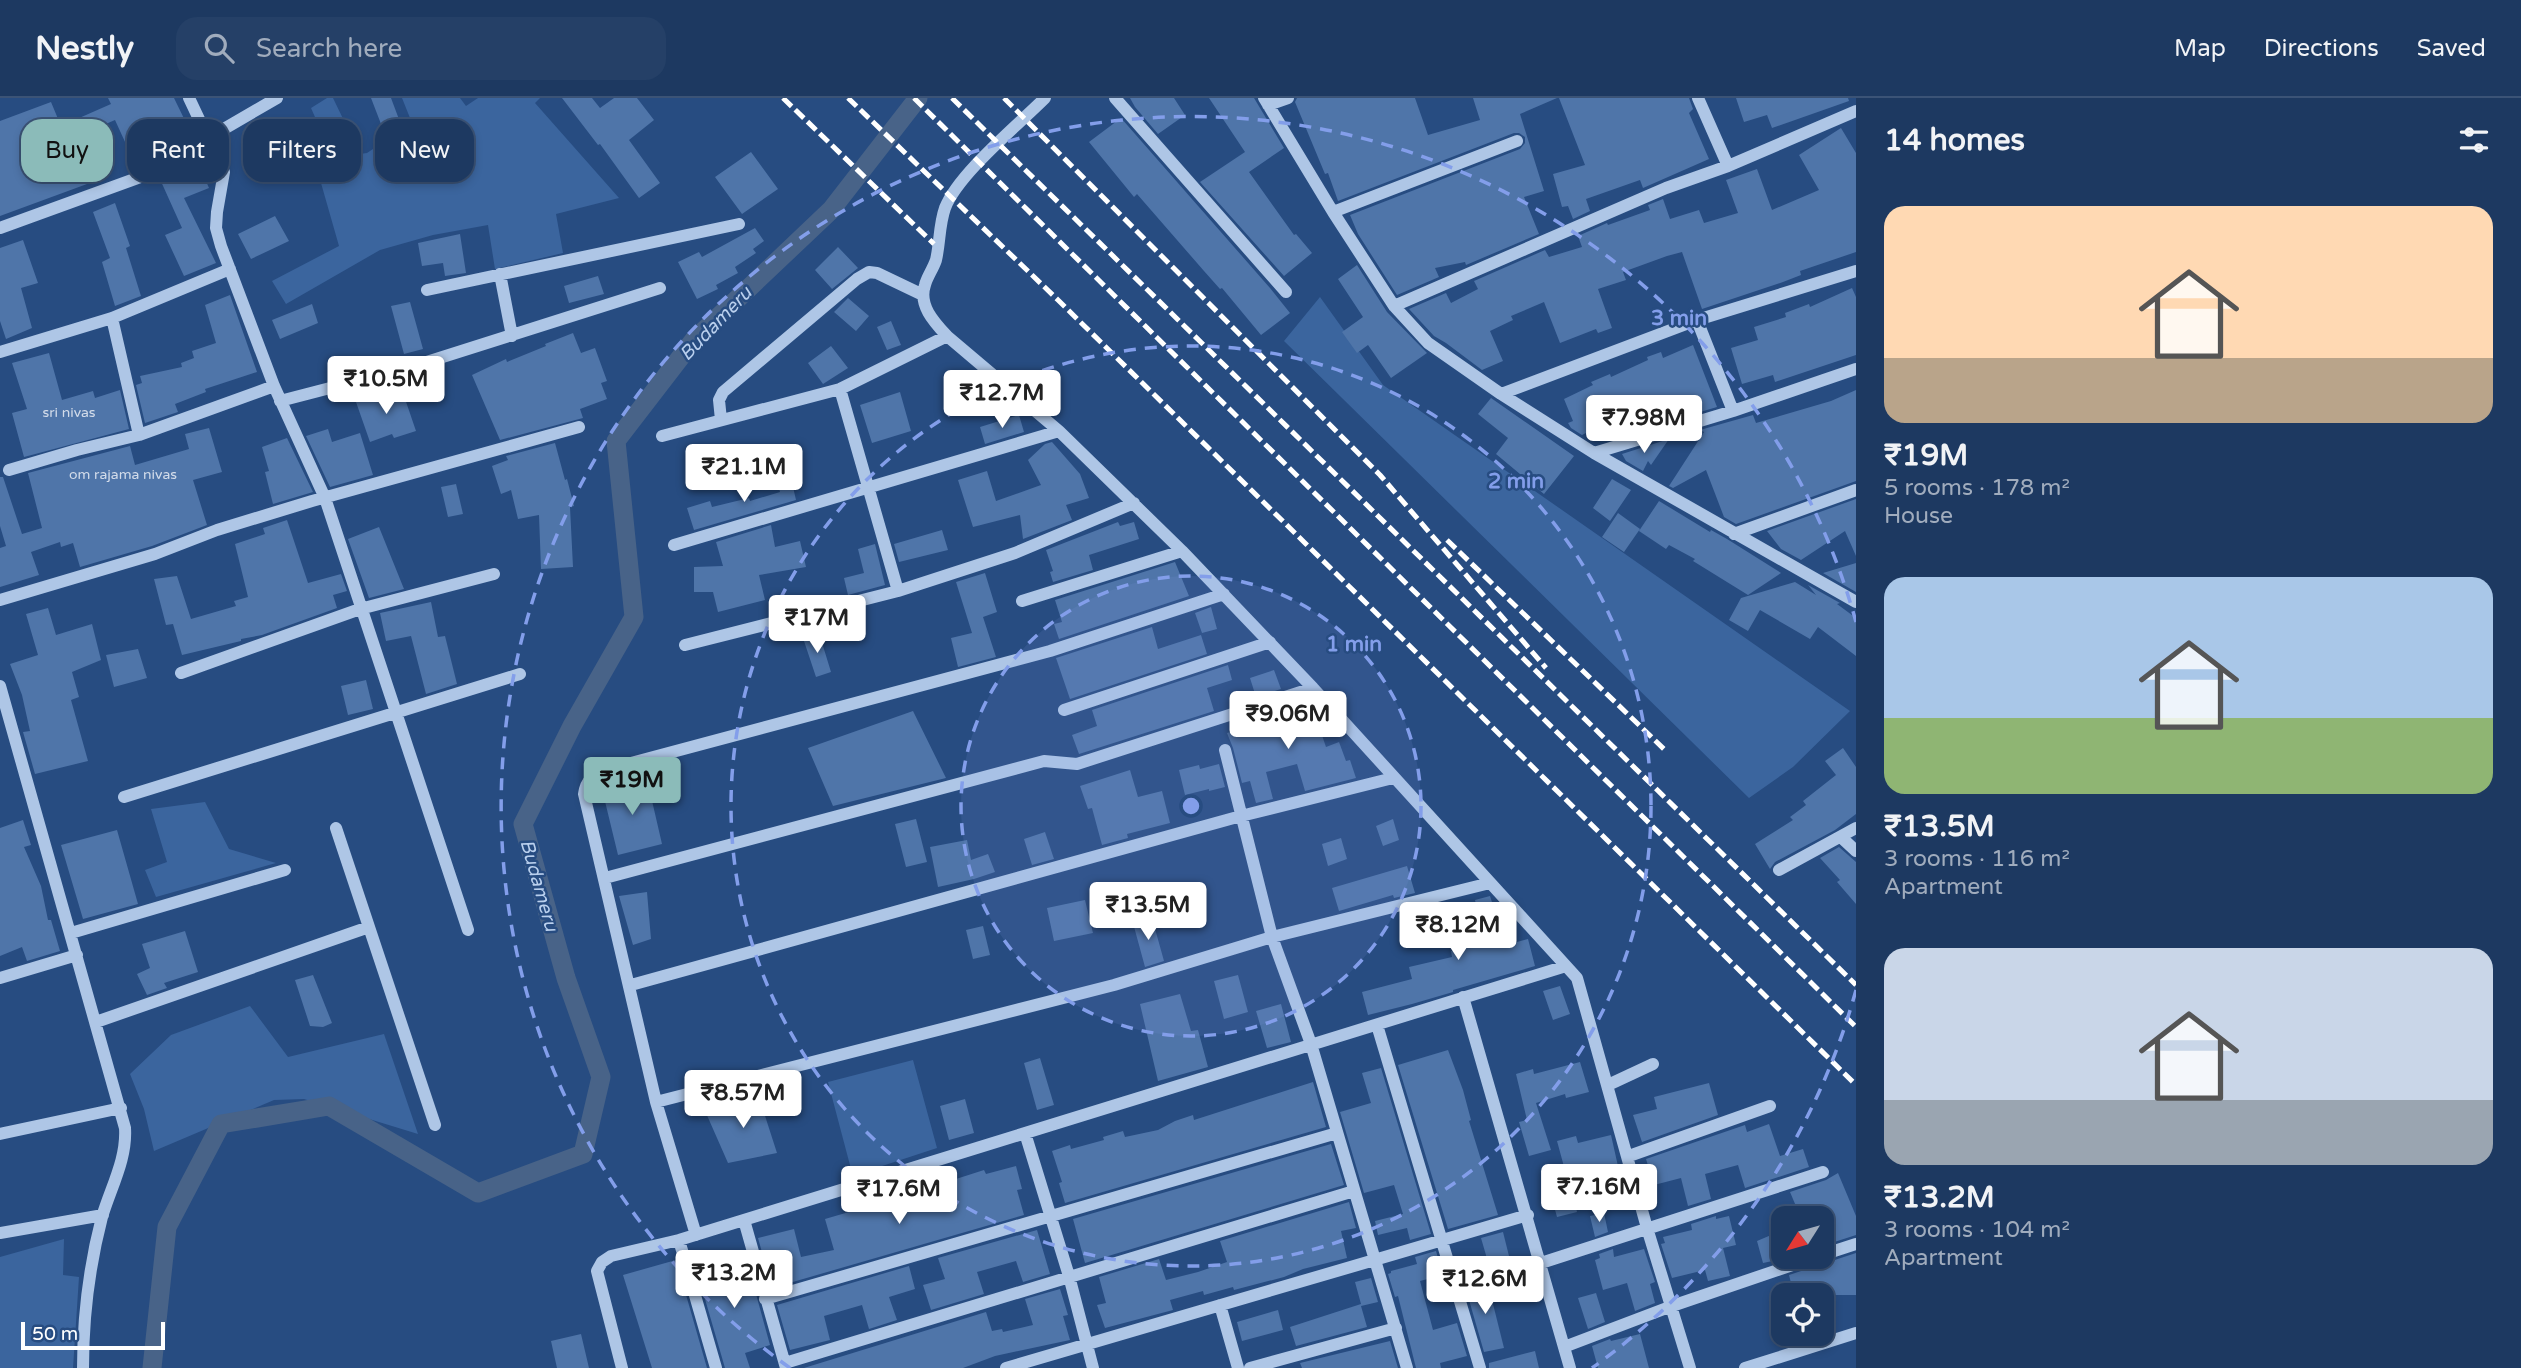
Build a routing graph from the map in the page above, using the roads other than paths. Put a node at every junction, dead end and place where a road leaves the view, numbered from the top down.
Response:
1 (189, 98) edge
2 (277, 98) edge
3 (1045, 98) edge
4 (1115, 98) edge
5 (1288, 98) edge
6 (1698, 98) edge
7 (1266, 102) edge
8 (1856, 111) edge
9 (199, 119) edge
10 (229, 127) edge
11 (1517, 141) dead end
12 (1728, 166) junction
13 (127, 181) edge
14 (222, 182) edge
15 (1333, 212) junction
16 (740, 224) dead end
17 (0, 228) edge
18 (230, 269) junction
19 (1856, 271) edge
20 (500, 274) junction
21 (660, 289) dead end
22 (427, 290) dead end
23 (1286, 292) dead end
24 (923, 295) junction
25 (1394, 306) junction
26 (112, 318) junction
27 (1697, 320) junction
28 (947, 336) junction
29 (512, 337) junction
30 (0, 352) edge
31 (1856, 369) edge
32 (274, 386) junction
33 (840, 389) junction
34 (1501, 394) junction
35 (280, 401) junction
36 (1734, 411) junction
37 (721, 421) junction
38 (579, 427) dead end
39 (1059, 431) junction
40 (139, 435) junction
41 (662, 436) dead end
42 (1594, 453) junction
43 (9, 470) dead end
44 (870, 488) junction
45 (1856, 490) edge
46 (325, 498) junction
47 (1134, 503) junction
48 (1734, 534) junction
49 (674, 545) dead end
50 (1182, 551) junction
51 (494, 574) dead end
52 (898, 591) junction
53 (1224, 594) junction
54 (0, 600) edge
55 (1022, 601) dead end
56 (1856, 602) edge
57 (360, 609) junction
58 (1270, 642) junction
59 (685, 645) dead end
60 (181, 673) dead end
61 (520, 674) dead end
62 (0, 686) edge
63 (1313, 688) junction
64 (1064, 710) dead end
65 (395, 713) junction
66 (1225, 750) dead end
67 (1393, 778) junction
68 (124, 797) dead end
69 (1241, 816) junction
70 (336, 828) dead end
71 (1856, 828) edge
72 (1842, 838) junction
73 (1856, 851) edge
74 (285, 870) dead end
75 (1779, 870) dead end
76 (605, 878) junction
77 (1490, 883) junction
78 (369, 927) junction
79 (468, 930) dead end
80 (71, 933) junction
81 (1272, 936) junction
82 (77, 955) junction
83 (1566, 965) junction
84 (0, 978) edge
85 (631, 985) junction
86 (1463, 997) junction
87 (96, 1022) junction
88 (1377, 1026) junction
89 (1311, 1044) junction
90 (1653, 1064) dead end
91 (1608, 1085) junction
92 (656, 1102) junction
93 (1770, 1106) dead end
94 (121, 1108) junction
95 (436, 1125) dead end
96 (0, 1133) edge
97 (1025, 1133) junction
98 (1338, 1133) junction
99 (1629, 1156) junction
100 (1823, 1172) dead end
101 (1354, 1191) junction
102 (103, 1215) junction
103 (1528, 1215) junction
104 (1050, 1216) junction
105 (744, 1220) junction
106 (1647, 1228) junction
107 (0, 1233) edge
108 (696, 1235) junction
109 (679, 1240) junction
110 (1443, 1241) junction
111 (1856, 1244) edge
112 (1834, 1251) edge
113 (1375, 1259) junction
114 (1541, 1264) junction
115 (1782, 1269) edge
116 (1069, 1276) junction
117 (765, 1299) junction
118 (1220, 1305) junction
119 (1672, 1306) junction
120 (1396, 1328) junction
121 (1856, 1333) edge
122 (1087, 1344) junction
123 (1564, 1347) junction
124 (785, 1365) edge
125 (83, 1368) edge
126 (622, 1368) edge
127 (716, 1368) edge
128 (1006, 1368) edge
129 (1093, 1368) edge
130 (1238, 1368) edge
131 (1250, 1368) edge
132 (1407, 1368) edge
133 (1480, 1368) edge
134 (1570, 1368) edge
135 (1690, 1368) edge
136 (1745, 1368) edge

1 - 9 street
2 - 10 street
3 - 24 street
4 - 23 street
5 - 7 street
6 - 12 street
7 - 15 street
8 - 12 street
11 - 15 street
12 - 25 street
13 - 17 street
14 - 18 street
15 - 25 street
16 - 20 street
18 - 26 street
18 - 32 street
19 - 27 street
20 - 22 street
20 - 29 street
21 - 29 street
24 - 28 street
24 - 37 street
25 - 34 street
26 - 30 street
26 - 40 street
27 - 34 street
27 - 36 street
28 - 33 street
28 - 39 street
29 - 35 street
31 - 36 street
32 - 35 street
32 - 40 street
33 - 37 street
33 - 44 street
34 - 42 street
35 - 46 street
36 - 42 street
37 - 41 street
38 - 46 street
39 - 44 street
39 - 47 street
40 - 43 street
42 - 48 street
44 - 49 street
44 - 52 street
45 - 48 street
46 - 54 street
46 - 57 street
47 - 50 street
47 - 52 street
48 - 56 street
50 - 53 street
50 - 55 street
51 - 57 street
52 - 59 street
53 - 58 street
53 - 76 street
57 - 60 street
57 - 65 street
58 - 63 street
58 - 64 street
61 - 65 street
62 - 80 street
63 - 67 street
63 - 76 street
65 - 68 street
65 - 79 street
66 - 69 street
67 - 69 street
67 - 77 street
69 - 81 street
69 - 85 street
70 - 78 street
71 - 72 street
72 - 73 street
72 - 75 street
74 - 80 street
76 - 85 street
77 - 81 street
77 - 83 street
78 - 87 street
78 - 95 street
80 - 82 street
81 - 89 street
81 - 92 street
82 - 84 street
82 - 87 street
83 - 86 street
83 - 91 street
85 - 92 street
86 - 88 street
86 - 103 street
87 - 94 street
88 - 89 street
88 - 110 street
89 - 97 street
89 - 98 street
90 - 91 street
91 - 99 street
92 - 108 street
93 - 99 street
94 - 96 street
94 - 102 street
97 - 104 street
97 - 105 street
98 - 101 street
98 - 104 street
99 - 106 street
100 - 106 street
101 - 113 street
101 - 116 street
102 - 107 street
102 - 125 street
103 - 110 street
103 - 114 street
104 - 116 street
104 - 117 street
105 - 108 street
105 - 117 street
106 - 114 street
106 - 119 street
108 - 109 street
109 - 126 street
109 - 127 street
110 - 113 street
110 - 133 street
111 - 112 street
113 - 118 street
113 - 120 street
114 - 123 street
115 - 119 street
116 - 122 street
116 - 124 street
117 - 124 street
118 - 122 street
118 - 130 street
119 - 123 street
119 - 135 street
120 - 131 street
120 - 132 street
121 - 136 street
122 - 128 street
122 - 129 street
123 - 134 street

